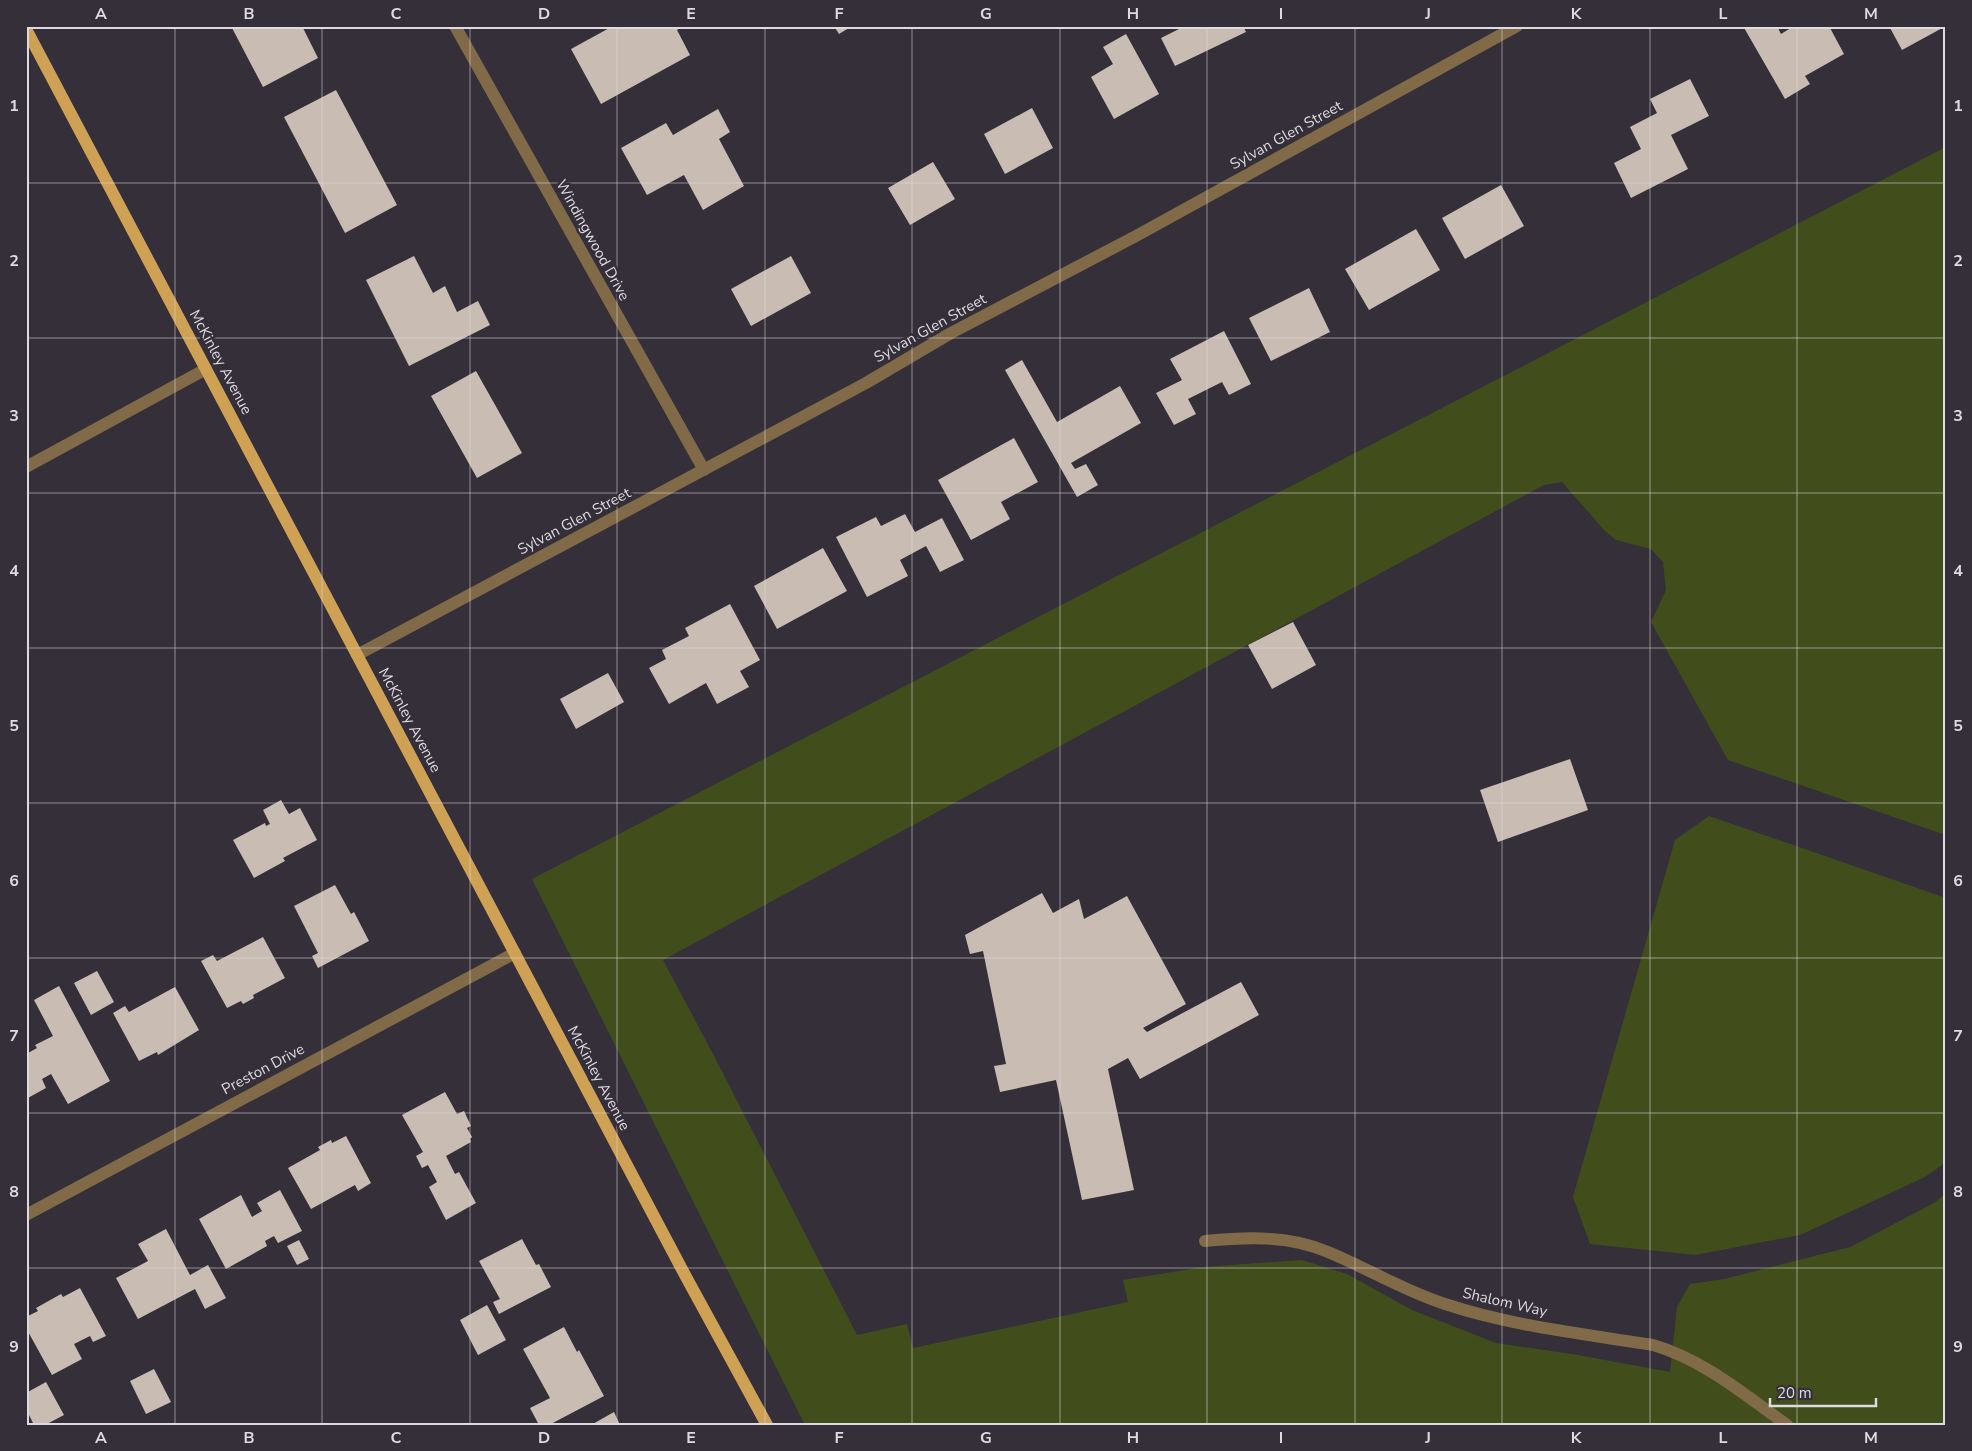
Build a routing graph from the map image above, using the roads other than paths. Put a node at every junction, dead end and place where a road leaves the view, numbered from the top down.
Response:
1 (455, 26) edge
2 (1517, 26) edge
3 (26, 29) edge
4 (206, 369) junction
5 (26, 467) edge
6 (704, 470) junction
7 (357, 655) junction
8 (514, 953) junction
9 (26, 1215) edge
10 (1205, 1241) dead end
11 (767, 1425) edge
12 (1787, 1425) edge

1 - 6 street, Windingwood Drive
2 - 6 street, Sylvan Glen Street
3 - 4 main road, McKinley Avenue
4 - 5 street
4 - 7 main road, McKinley Avenue
6 - 7 street, Sylvan Glen Street
7 - 8 main road, McKinley Avenue
8 - 9 street, Preston Drive
8 - 11 main road, McKinley Avenue
10 - 12 street, Shalom Way

